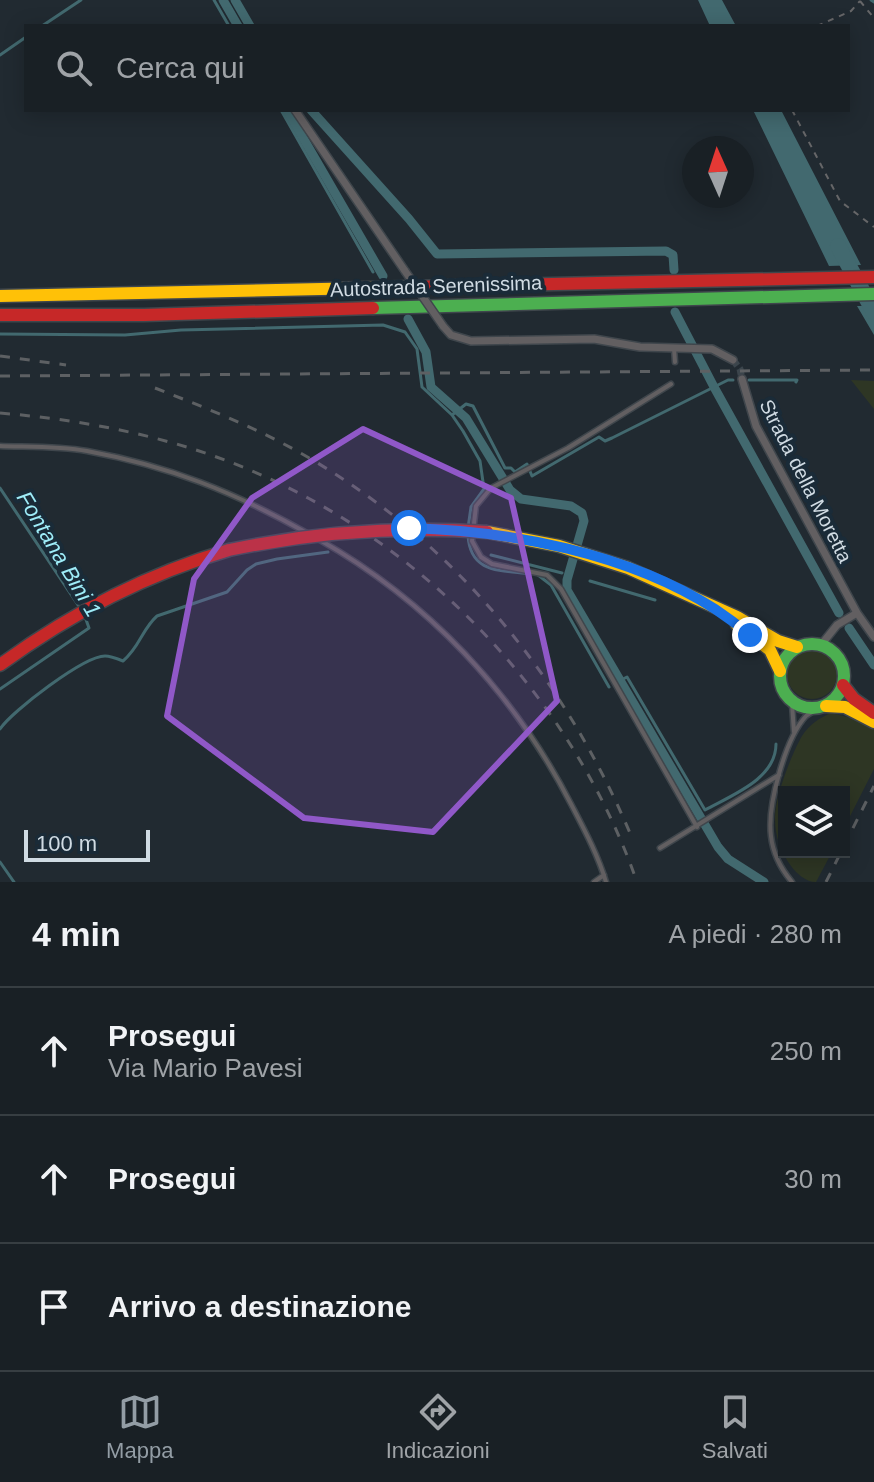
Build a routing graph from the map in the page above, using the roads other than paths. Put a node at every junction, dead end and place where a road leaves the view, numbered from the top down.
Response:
1 (296, 112) edge
2 (874, 277) edge
3 (874, 294) edge
4 (0, 296) edge
5 (0, 315) edge
6 (673, 347) junction
7 (733, 360) dead end
8 (675, 362) dead end
9 (742, 379) tunnel mouth
10 (671, 384) dead end
11 (0, 446) edge
12 (715, 609) junction
13 (857, 613) junction
14 (874, 637) edge
15 (821, 645) junction
16 (797, 647) junction
17 (0, 665) edge
18 (780, 673) junction
19 (843, 685) junction
20 (785, 693) junction
21 (823, 706) junction
22 (874, 713) edge
23 (874, 722) edge
24 (794, 735) junction
25 (779, 775) junction
26 (702, 824) junction
27 (660, 848) dead end
28 (604, 875) junction
29 (594, 882) edge
30 (606, 882) edge
31 (792, 882) edge

1 - 6 street, bridge
2 - 4 main road, Autostrada Serenissima
3 - 5 main road, Autostrada Serenissima
6 - 7 street
6 - 8 lane
9 - 13 street, Strada della Moretta
10 - 26 lane
11 - 28 lane
12 - 16 main road
12 - 17 main road, bridge
12 - 18 main road
13 - 14 street, Strada della Moretta
13 - 15 street
15 - 16 main road
15 - 19 main road
16 - 18 main road
18 - 20 main road
19 - 21 main road
19 - 22 main road
20 - 21 main road
20 - 24 lane
21 - 23 main road
21 - 24 lane
24 - 25 lane
25 - 26 lane
25 - 31 lane
26 - 27 lane
28 - 29 lane
28 - 30 lane

